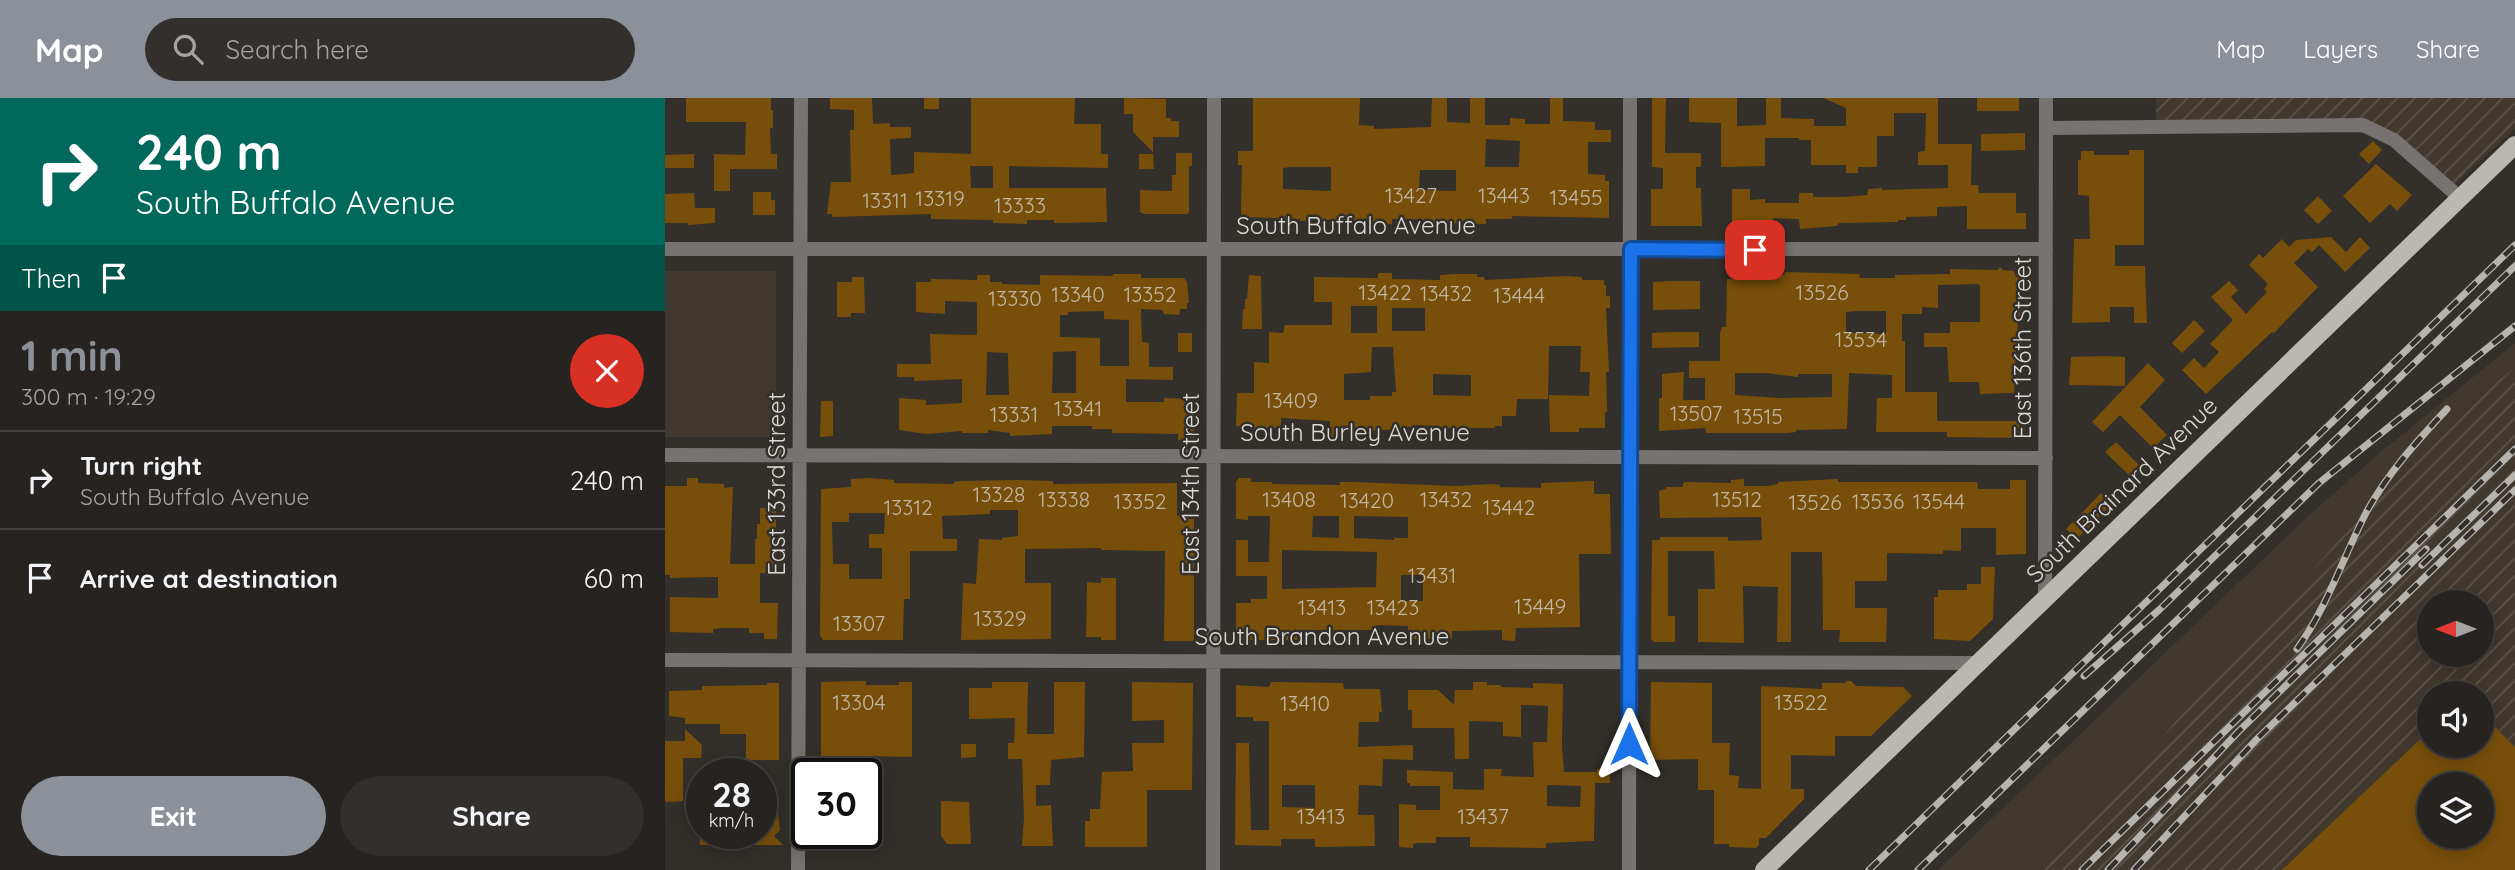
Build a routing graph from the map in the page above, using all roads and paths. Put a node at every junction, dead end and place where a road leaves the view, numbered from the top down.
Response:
1 (801, 98) edge
2 (1214, 98) edge
3 (1630, 98) edge
4 (2046, 98) edge
5 (2046, 128) junction
6 (2515, 145) edge
7 (2459, 197) junction
8 (800, 248) junction
9 (1214, 248) junction
10 (665, 249) edge
11 (1631, 249) junction
12 (2046, 249) junction
13 (665, 455) edge
14 (799, 456) junction
15 (1214, 456) junction
16 (1631, 457) junction
17 (2046, 458) junction
18 (2045, 598) junction
19 (665, 660) edge
20 (799, 660) junction
21 (1213, 660) junction
22 (1629, 661) junction
23 (1978, 663) junction
24 (798, 870) edge
25 (1213, 870) edge
26 (1629, 870) edge
27 (1764, 870) edge

1 - 8 street, East 133rd Street
2 - 9 street, East 134th Street
3 - 11 street
4 - 5 street, East 136th Street
5 - 7 street
5 - 12 street, East 136th Street
6 - 7 main road, South Brainard Avenue
7 - 18 main road, South Brainard Avenue
8 - 9 street, South Buffalo Avenue
8 - 10 street, South Buffalo Avenue
8 - 14 street, East 133rd Street
9 - 11 street, South Buffalo Avenue
9 - 15 street, East 134th Street
11 - 12 street, South Buffalo Avenue
11 - 16 street
12 - 17 street, East 136th Street
13 - 14 street, South Burley Avenue
14 - 15 street, South Burley Avenue
14 - 20 street, East 133rd Street
15 - 16 street, South Burley Avenue
15 - 21 street, East 134th Street
16 - 17 street, South Burley Avenue
16 - 22 street
17 - 18 street, East 136th Street
18 - 23 main road, South Brainard Avenue
19 - 20 street, South Brandon Avenue
20 - 21 street, South Brandon Avenue
20 - 24 street, East 133rd Street
21 - 22 street, South Brandon Avenue
21 - 25 street, East 134th Street
22 - 23 street, South Brandon Avenue
22 - 26 street
23 - 27 main road, South Brainard Avenue

